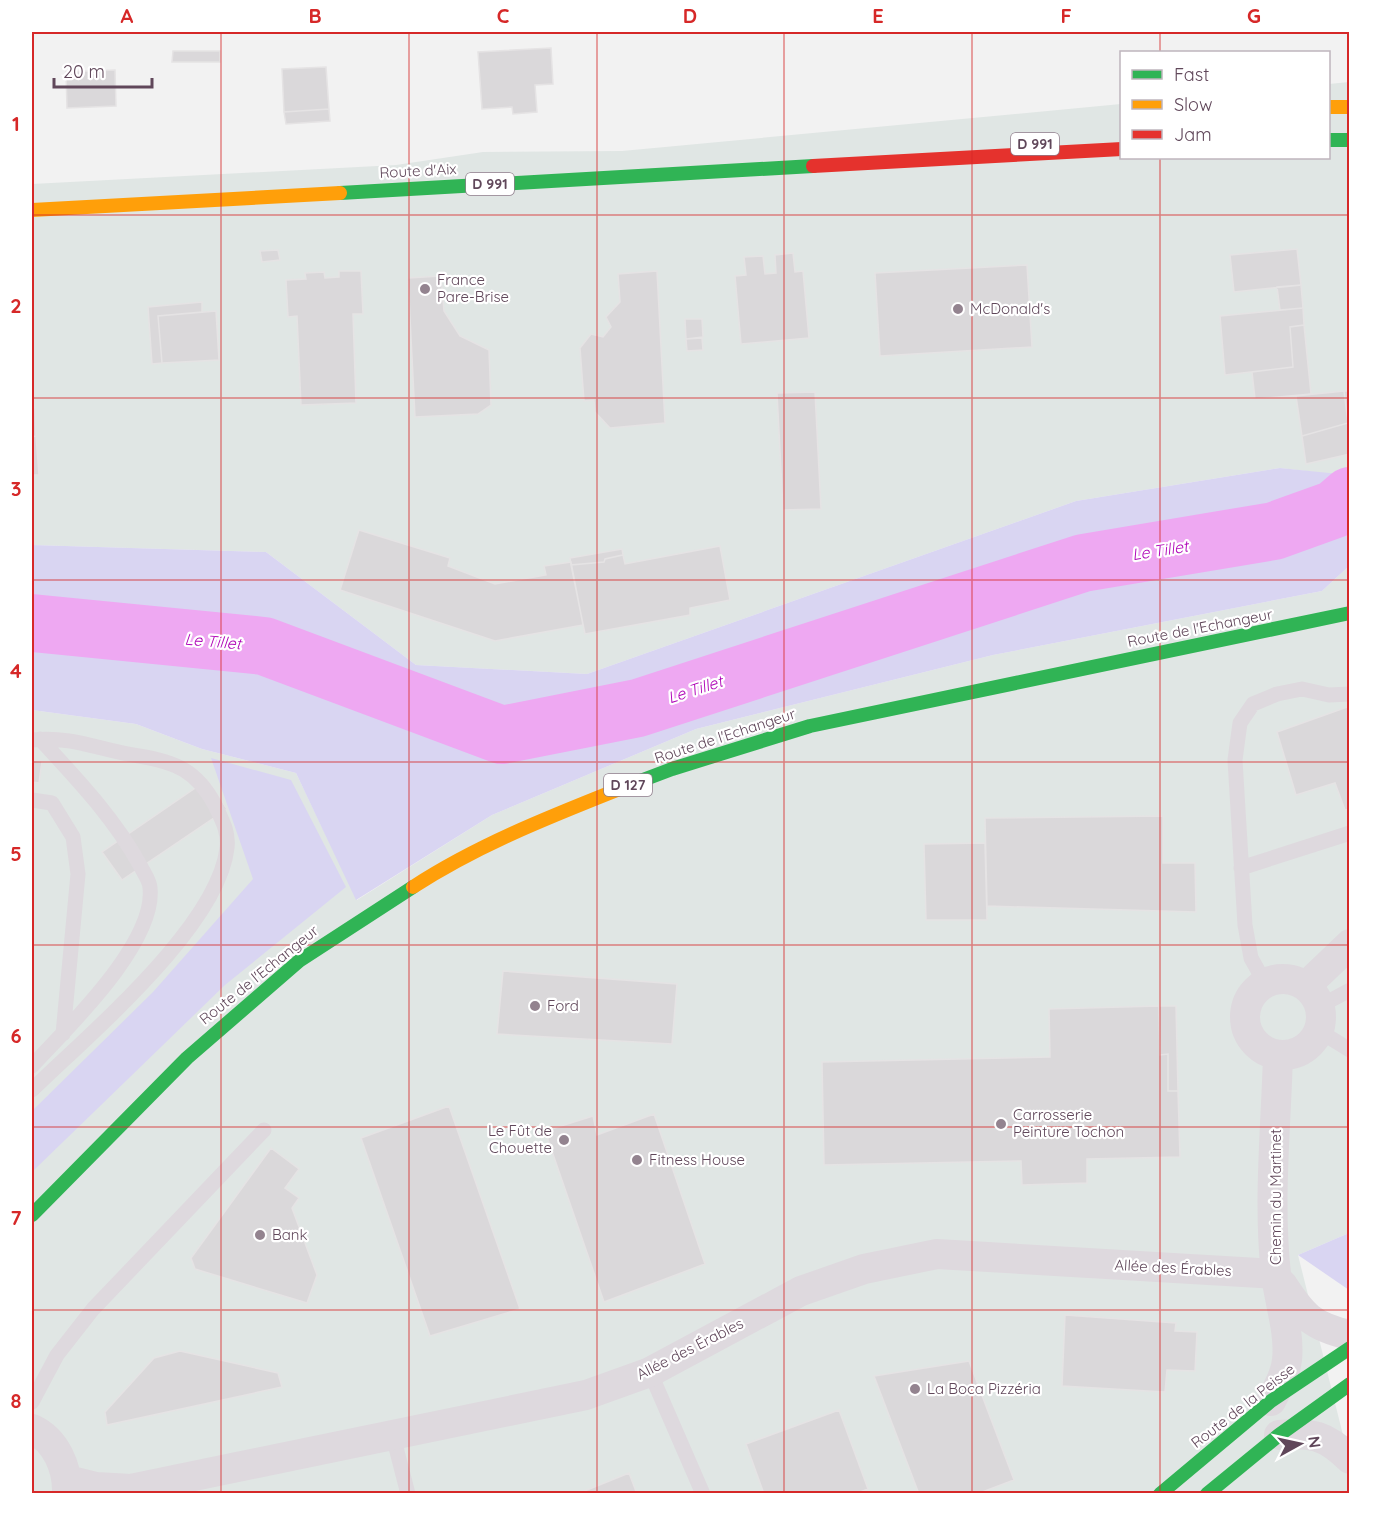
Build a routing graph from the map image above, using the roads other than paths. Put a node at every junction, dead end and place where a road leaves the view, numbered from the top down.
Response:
1 (1350, 106) edge
2 (1330, 107) edge
3 (1087, 136) dead end
4 (1330, 140) edge
5 (1350, 140) edge
6 (1120, 149) edge
7 (949, 156) junction
8 (32, 210) edge
9 (1350, 613) edge
10 (1350, 694) edge
11 (36, 739) edge
12 (32, 800) edge
13 (1350, 833) edge
14 (1242, 868) junction
15 (1350, 944) edge
16 (1265, 983) junction
17 (1350, 990) edge
18 (1315, 1007) junction
19 (63, 1032) junction
20 (1350, 1050) edge
21 (1278, 1055) junction
22 (61, 1061) junction
23 (32, 1065) edge
24 (32, 1090) edge
25 (264, 1130) dead end
26 (32, 1215) edge
27 (1276, 1274) junction
28 (1350, 1335) edge
29 (1350, 1348) edge
30 (650, 1372) junction
31 (1350, 1384) edge
32 (1270, 1401) junction
33 (32, 1402) edge
34 (32, 1429) edge
35 (1278, 1435) junction
36 (393, 1436) junction
37 (1350, 1459) edge
38 (68, 1487) edge
39 (408, 1494) edge
40 (703, 1494) edge
41 (1160, 1494) edge
42 (1206, 1494) edge

1 - 2 main road
3 - 7 main road, Route d'Aix / D 991
4 - 5 main road
6 - 7 main road, Route d'Aix / D 991
7 - 8 main road, Route d'Aix / D 991
9 - 26 main road, Route de l'Echangeur / D 127
10 - 14 lane
11 - 19 lane
11 - 22 lane
12 - 19 lane
13 - 14 lane
14 - 16 lane
15 - 18 street
16 - 18 street
16 - 21 street
17 - 18 lane
18 - 20 lane
18 - 21 street
19 - 22 lane
19 - 23 lane
21 - 27 street, Chemin du Martinet
22 - 24 lane
25 - 33 lane
27 - 28 street, Chemin du Martinet
27 - 30 street, Allée des Érables
27 - 32 street
29 - 32 main road, Route de la Peisse
30 - 36 street, Allée des Érables
30 - 40 lane
31 - 35 main road
32 - 41 main road, Route de la Peisse
34 - 38 street
35 - 37 street
35 - 42 main road
36 - 38 street, Allée des Érables
36 - 39 lane

